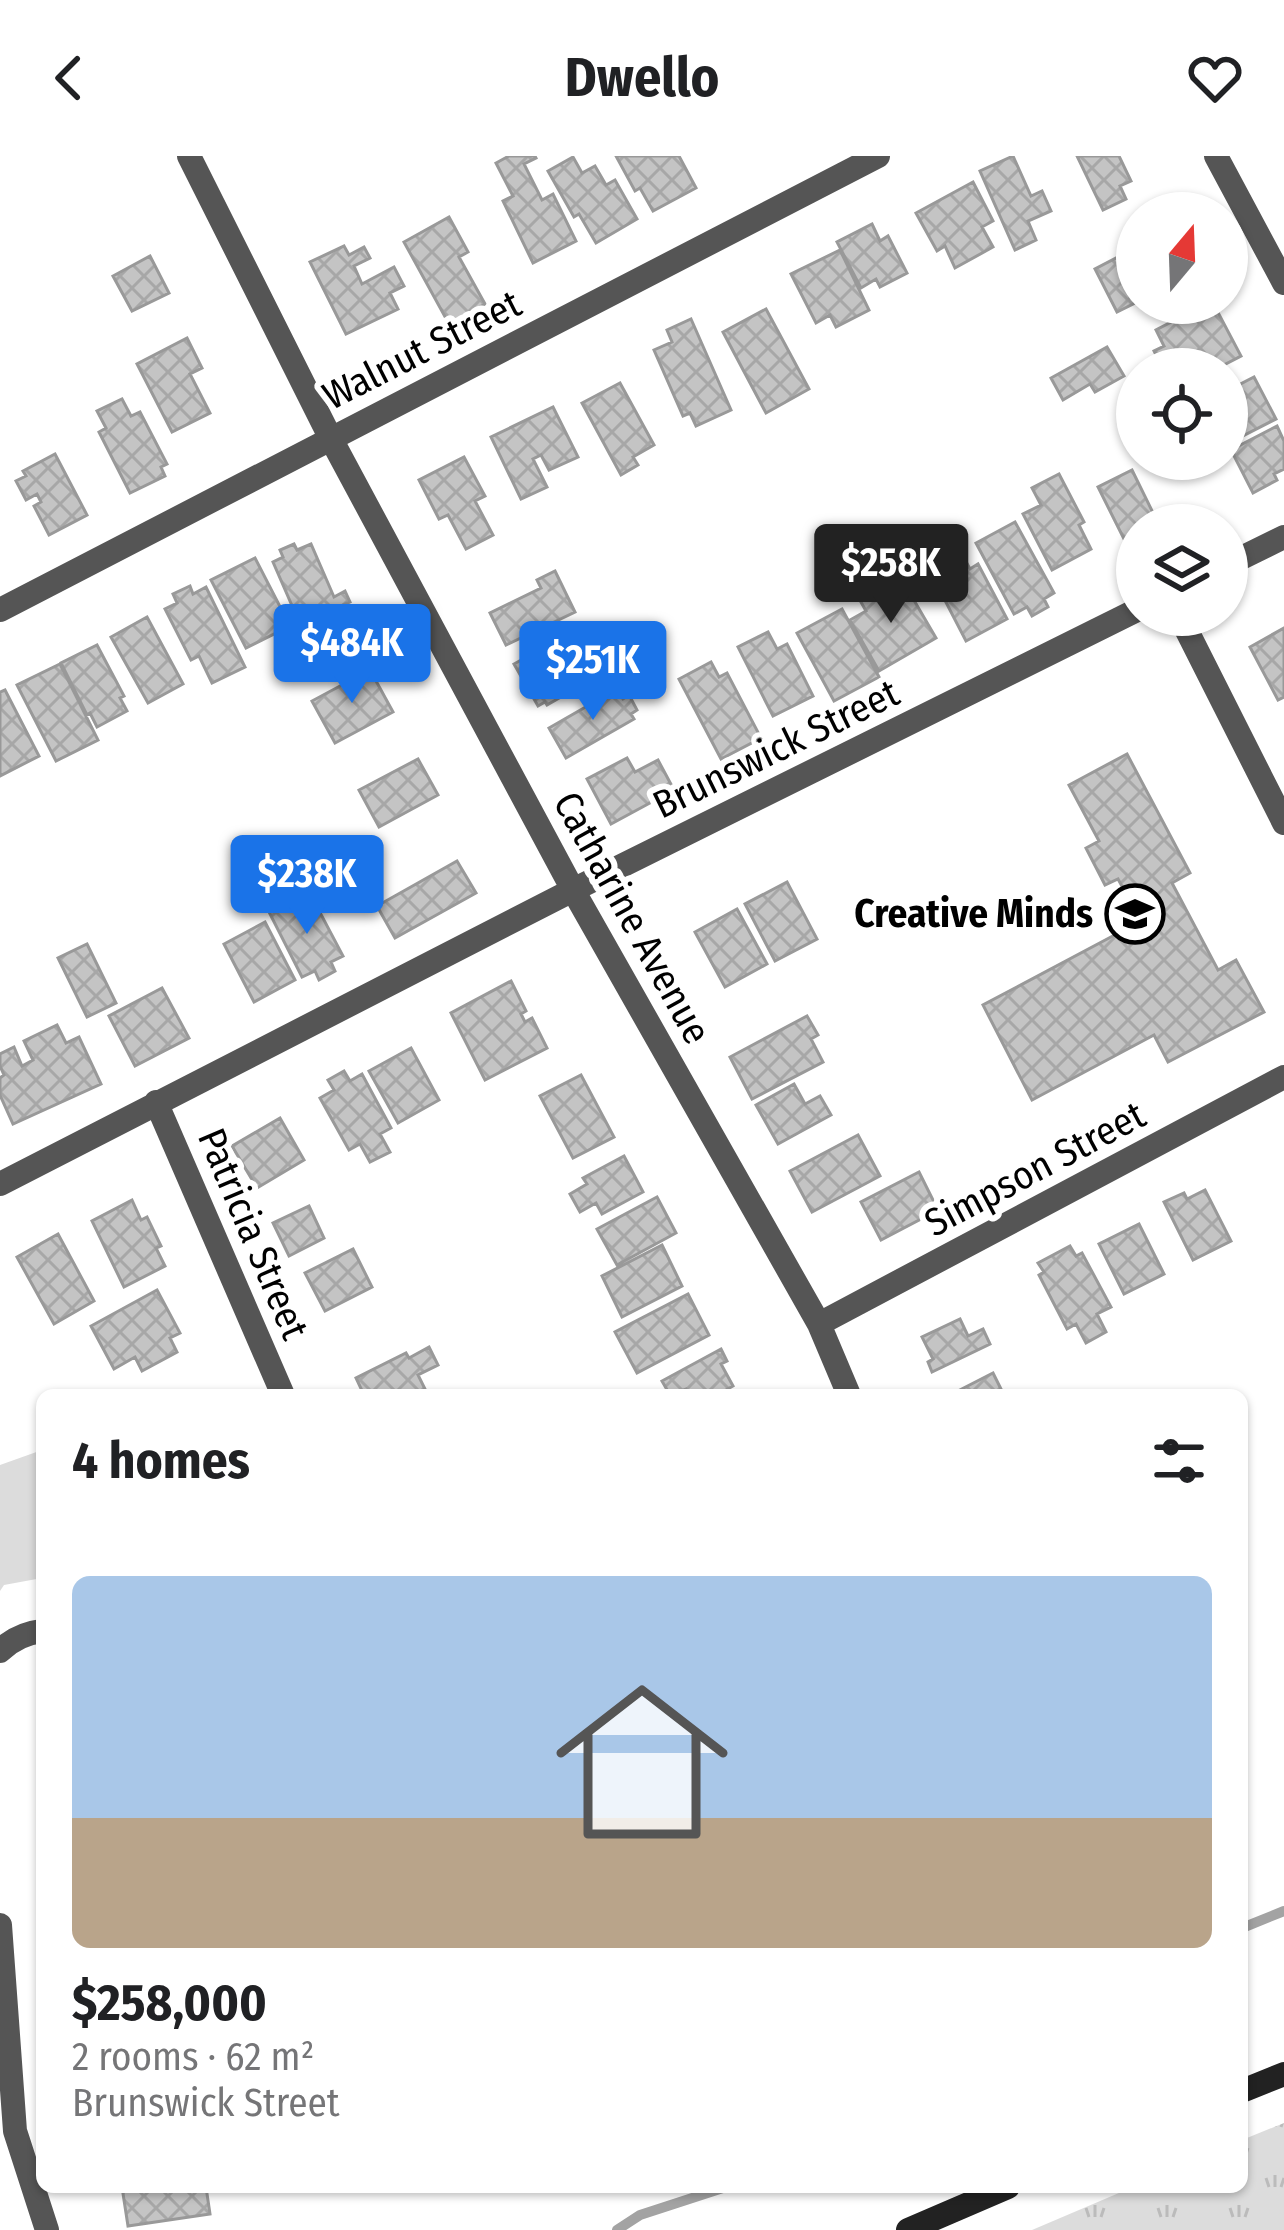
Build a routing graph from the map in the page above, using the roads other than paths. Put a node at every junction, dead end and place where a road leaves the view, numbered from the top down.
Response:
1 (189, 156) edge
2 (878, 156) edge
3 (1216, 156) edge
4 (1284, 283) edge
5 (330, 437) junction
6 (1284, 537) edge
7 (1248, 555) edge
8 (0, 610) edge
9 (1116, 620) edge
10 (1190, 636) edge
11 (1284, 823) edge
12 (573, 890) junction
13 (1284, 1078) edge
14 (156, 1102) junction
15 (0, 1184) edge
16 (819, 1324) junction
17 (280, 1389) edge
18 (846, 1389) edge
19 (36, 1632) edge
20 (0, 1652) edge
21 (0, 1925) edge
22 (1284, 2074) edge
23 (1248, 2089) edge
24 (8, 2132) edge
25 (994, 2193) edge
26 (46, 2230) edge
27 (908, 2230) edge

1 - 5 street, Catharine Avenue
2 - 5 street, Walnut Street
3 - 4 street
5 - 8 street, Walnut Street
5 - 12 street, Catharine Avenue
6 - 7 street
9 - 12 street, Brunswick Street
10 - 11 street
12 - 14 street, Brunswick Street
12 - 16 street, Catharine Avenue
13 - 16 street, Simpson Street
14 - 15 street, Brunswick Street
14 - 17 street, Patricia Street
16 - 18 street, Catharine Avenue
19 - 20 street
21 - 24 street
22 - 23 main road
24 - 26 street
25 - 27 main road

